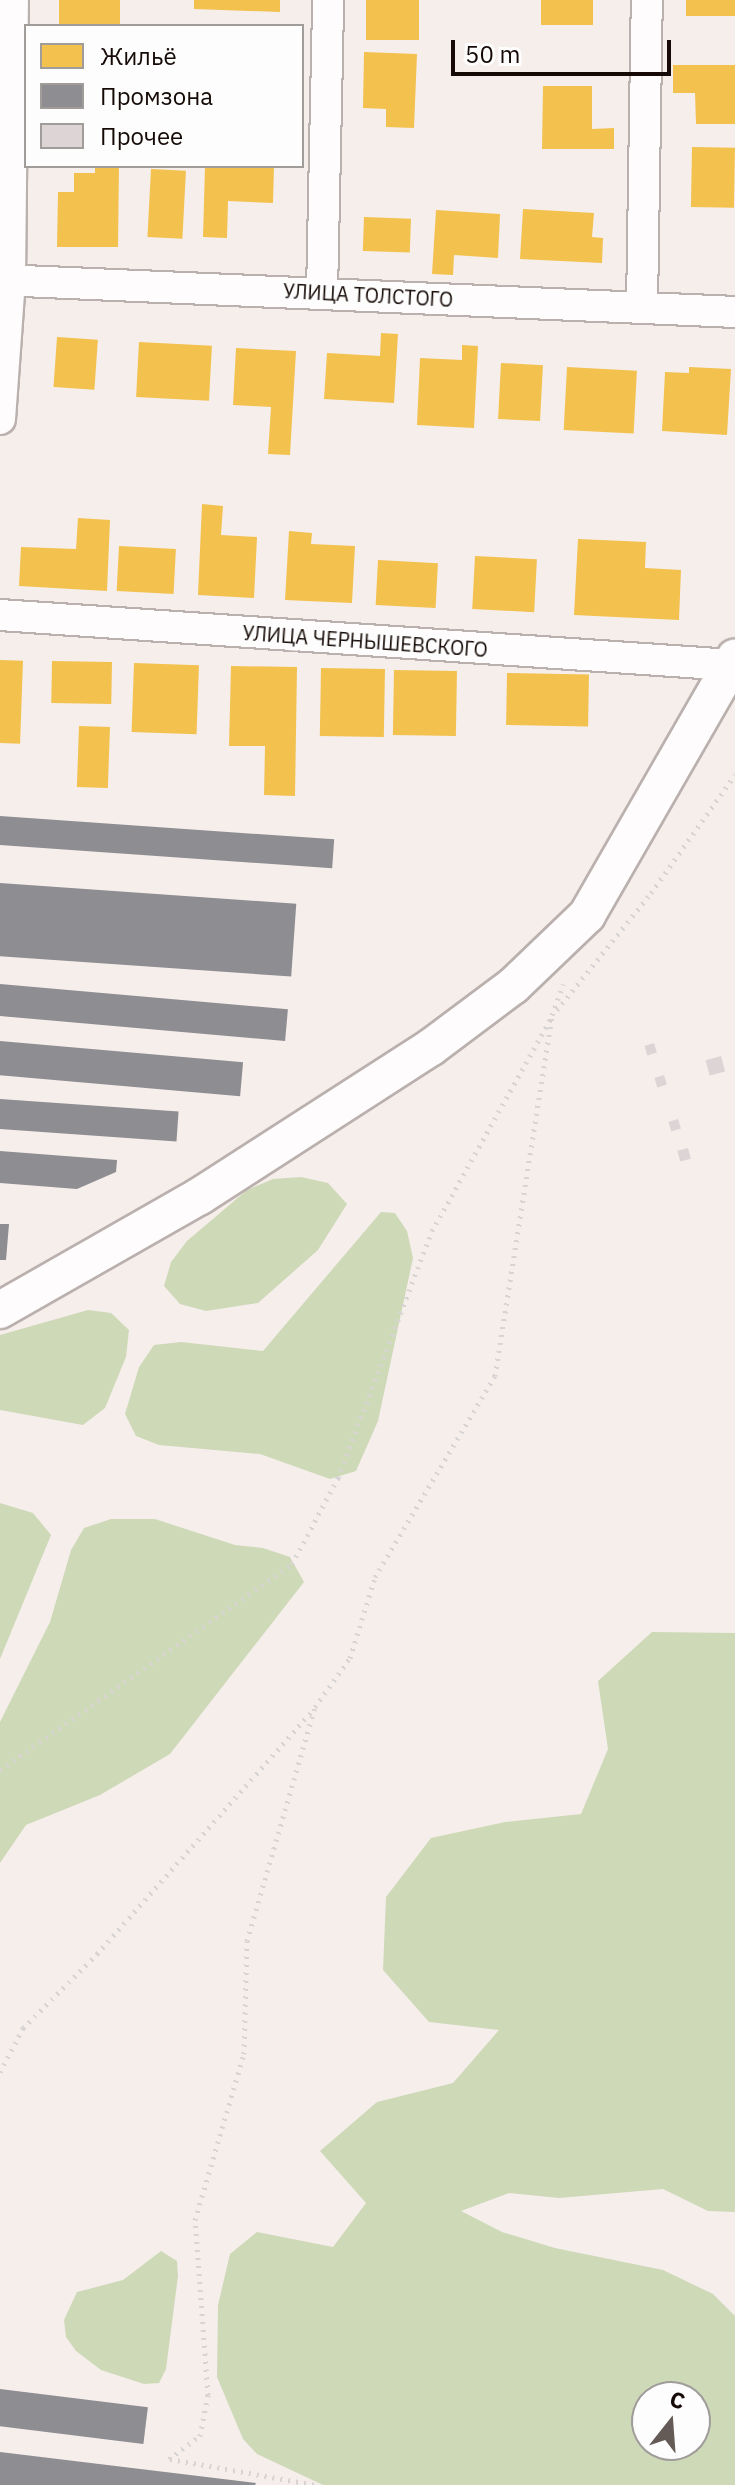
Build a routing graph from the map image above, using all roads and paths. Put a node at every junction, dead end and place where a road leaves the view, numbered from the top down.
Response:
1 (13, 0) edge
2 (328, 0) edge
3 (647, 0) edge
4 (5, 280) edge
5 (322, 293) junction
6 (642, 307) junction
7 (735, 312) edge
8 (0, 419) edge
9 (0, 615) edge
10 (733, 662) edge
11 (735, 775) edge
12 (567, 972) dead end
13 (552, 1015) junction
14 (0, 1310) edge
15 (315, 1707) junction
16 (0, 1770) edge
17 (0, 2072) edge
18 (316, 2485) edge

1 - 4 street
2 - 5 street
3 - 6 street
4 - 5 street, УЛИЦА ТОЛСТОГО
4 - 8 street
5 - 6 street, УЛИЦА ТОЛСТОГО
6 - 7 street, УЛИЦА ТОЛСТОГО
9 - 10 street, УЛИЦА ЧЕРНЫШЕВСКОГО
10 - 14 street
11 - 13 path
12 - 13 path
13 - 15 path
13 - 16 path
15 - 17 path
15 - 18 path

